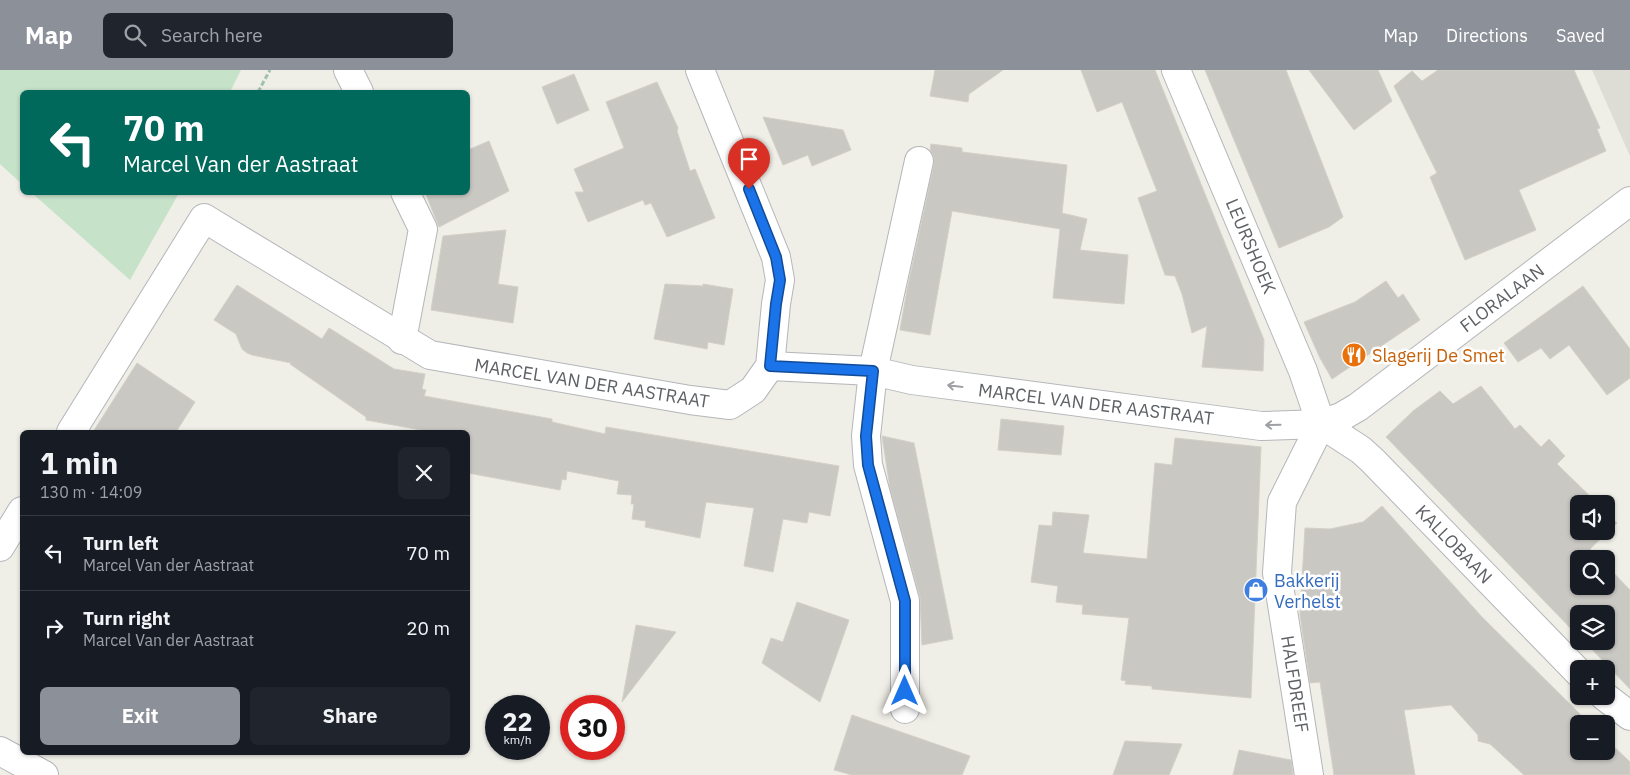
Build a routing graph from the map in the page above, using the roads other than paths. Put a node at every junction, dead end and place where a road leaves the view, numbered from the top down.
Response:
1 (348, 70) edge
2 (700, 70) edge
3 (1176, 70) edge
4 (358, 90) edge
5 (918, 161) dead end
6 (407, 195) edge
7 (1630, 201) edge
8 (402, 340) junction
9 (770, 366) junction
10 (873, 371) junction
11 (1321, 424) junction
12 (72, 430) edge
13 (20, 514) edge
14 (0, 547) edge
15 (1570, 664) edge
16 (1615, 704) edge
17 (905, 708) dead end
18 (1630, 716) edge
19 (0, 751) edge
20 (44, 775) edge
21 (1309, 775) edge

1 - 4 street
2 - 9 street, MARCEL VAN DER AASTRAAT
3 - 11 street, LEURSHOEK
5 - 10 street
6 - 8 street
7 - 11 street, FLORALAAN
8 - 9 street, MARCEL VAN DER AASTRAAT
8 - 12 street, MARCEL VAN DER AASTRAAT
9 - 10 street, MARCEL VAN DER AASTRAAT
11 -> 10 street, MARCEL VAN DER AASTRAAT
10 - 17 street
11 - 15 street, KALLOBAAN
11 - 21 street, HALFDREEF
13 - 14 street
16 - 18 street
19 - 20 street

